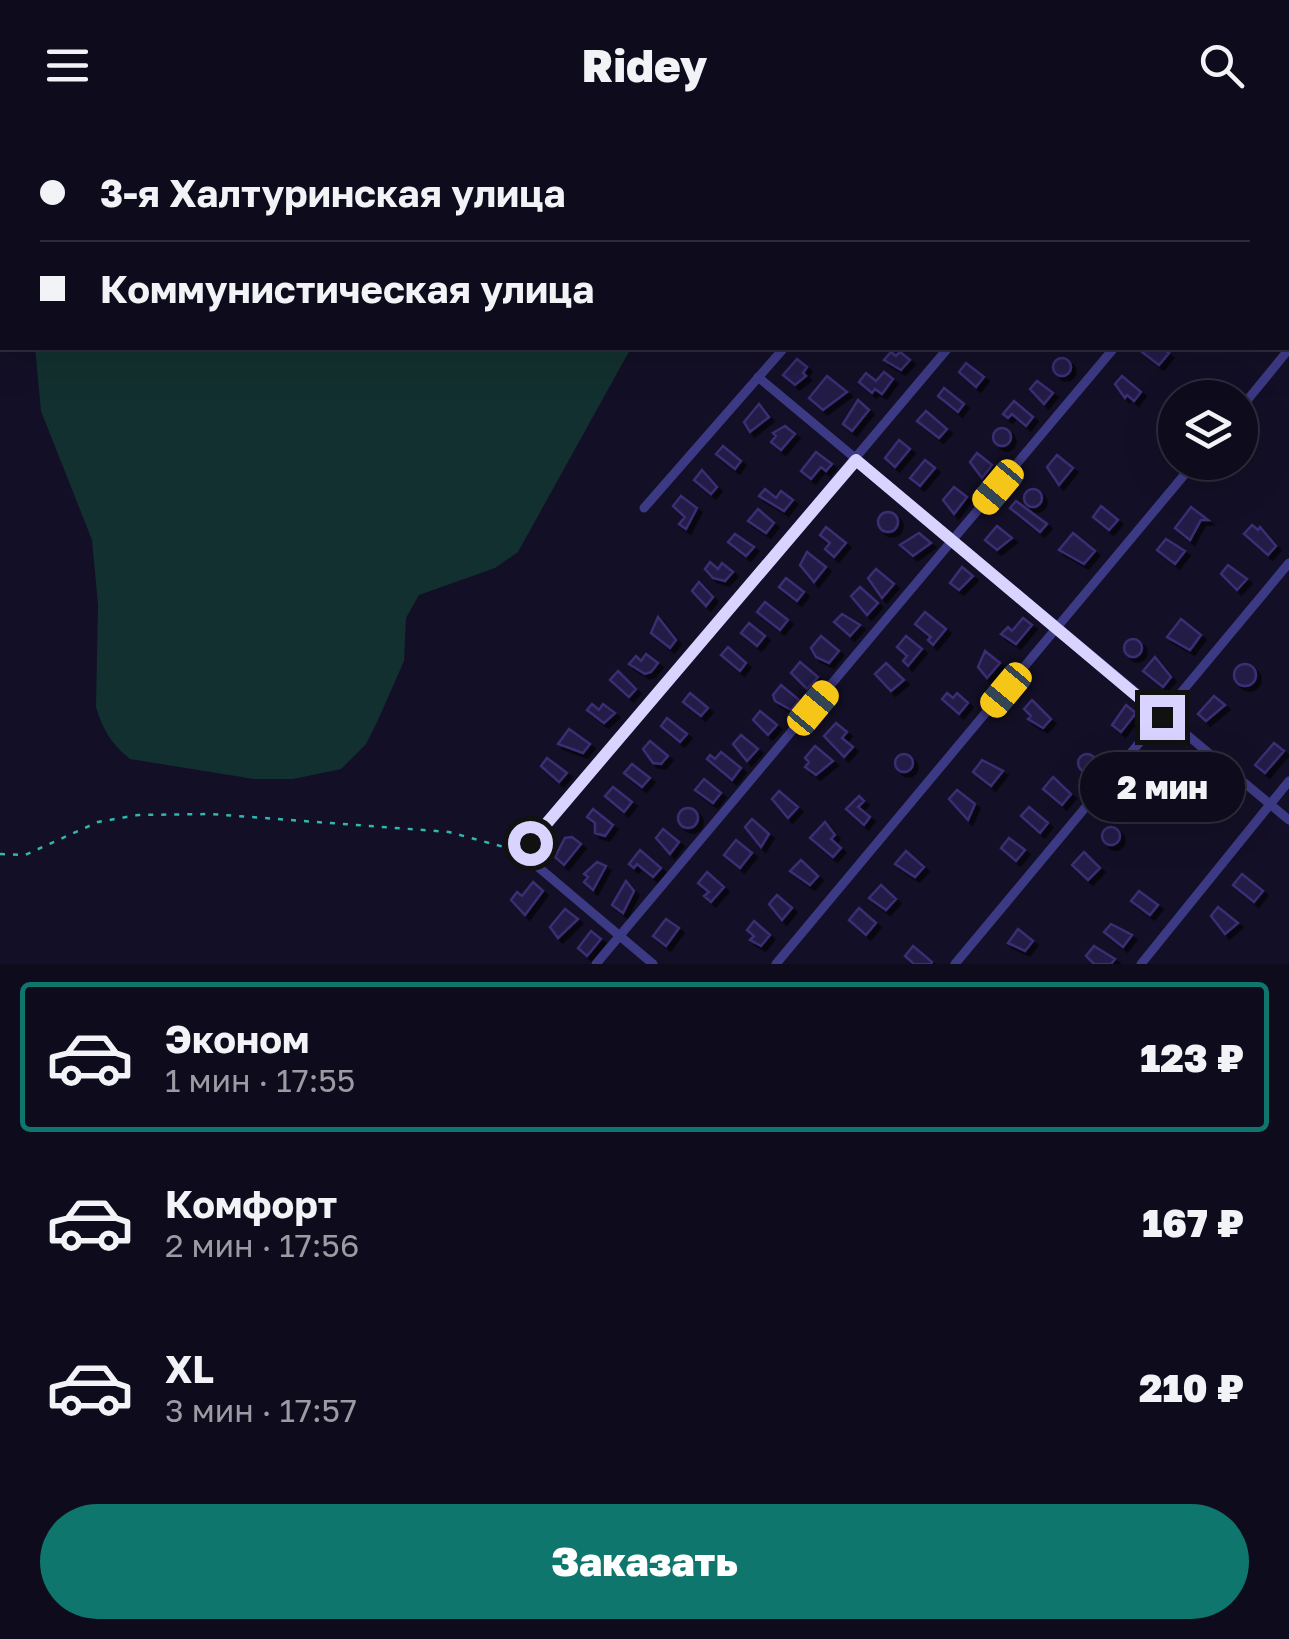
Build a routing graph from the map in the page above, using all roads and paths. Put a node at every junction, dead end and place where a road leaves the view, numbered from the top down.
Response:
1 (782, 350) edge
2 (946, 350) edge
3 (1112, 350) edge
4 (1288, 350) edge
5 (758, 377) junction
6 (1258, 387) edge
7 (856, 460) junction
8 (1180, 480) edge
9 (644, 508) dead end
10 (951, 542) junction
11 (1289, 563) edge
12 (1057, 628) junction
13 (1162, 717) junction
14 (1289, 782) edge
15 (1271, 804) junction
16 (1289, 820) edge
17 (0, 854) edge
18 (529, 856) junction
19 (619, 937) junction
20 (596, 964) edge
21 (653, 964) edge
22 (776, 964) edge
23 (955, 964) edge
24 (1141, 964) edge

1 - 5 street
2 - 7 street
3 - 10 street
4 - 6 street
5 - 7 street
5 - 9 street
7 - 10 street
7 - 18 street
8 - 12 street
10 - 12 street
10 - 19 street
11 - 13 street
12 - 13 street
12 - 22 street
13 - 15 street
13 - 23 street
14 - 15 street
15 - 16 street
15 - 24 street
17 - 18 path
18 - 19 street
19 - 20 street
19 - 21 street

